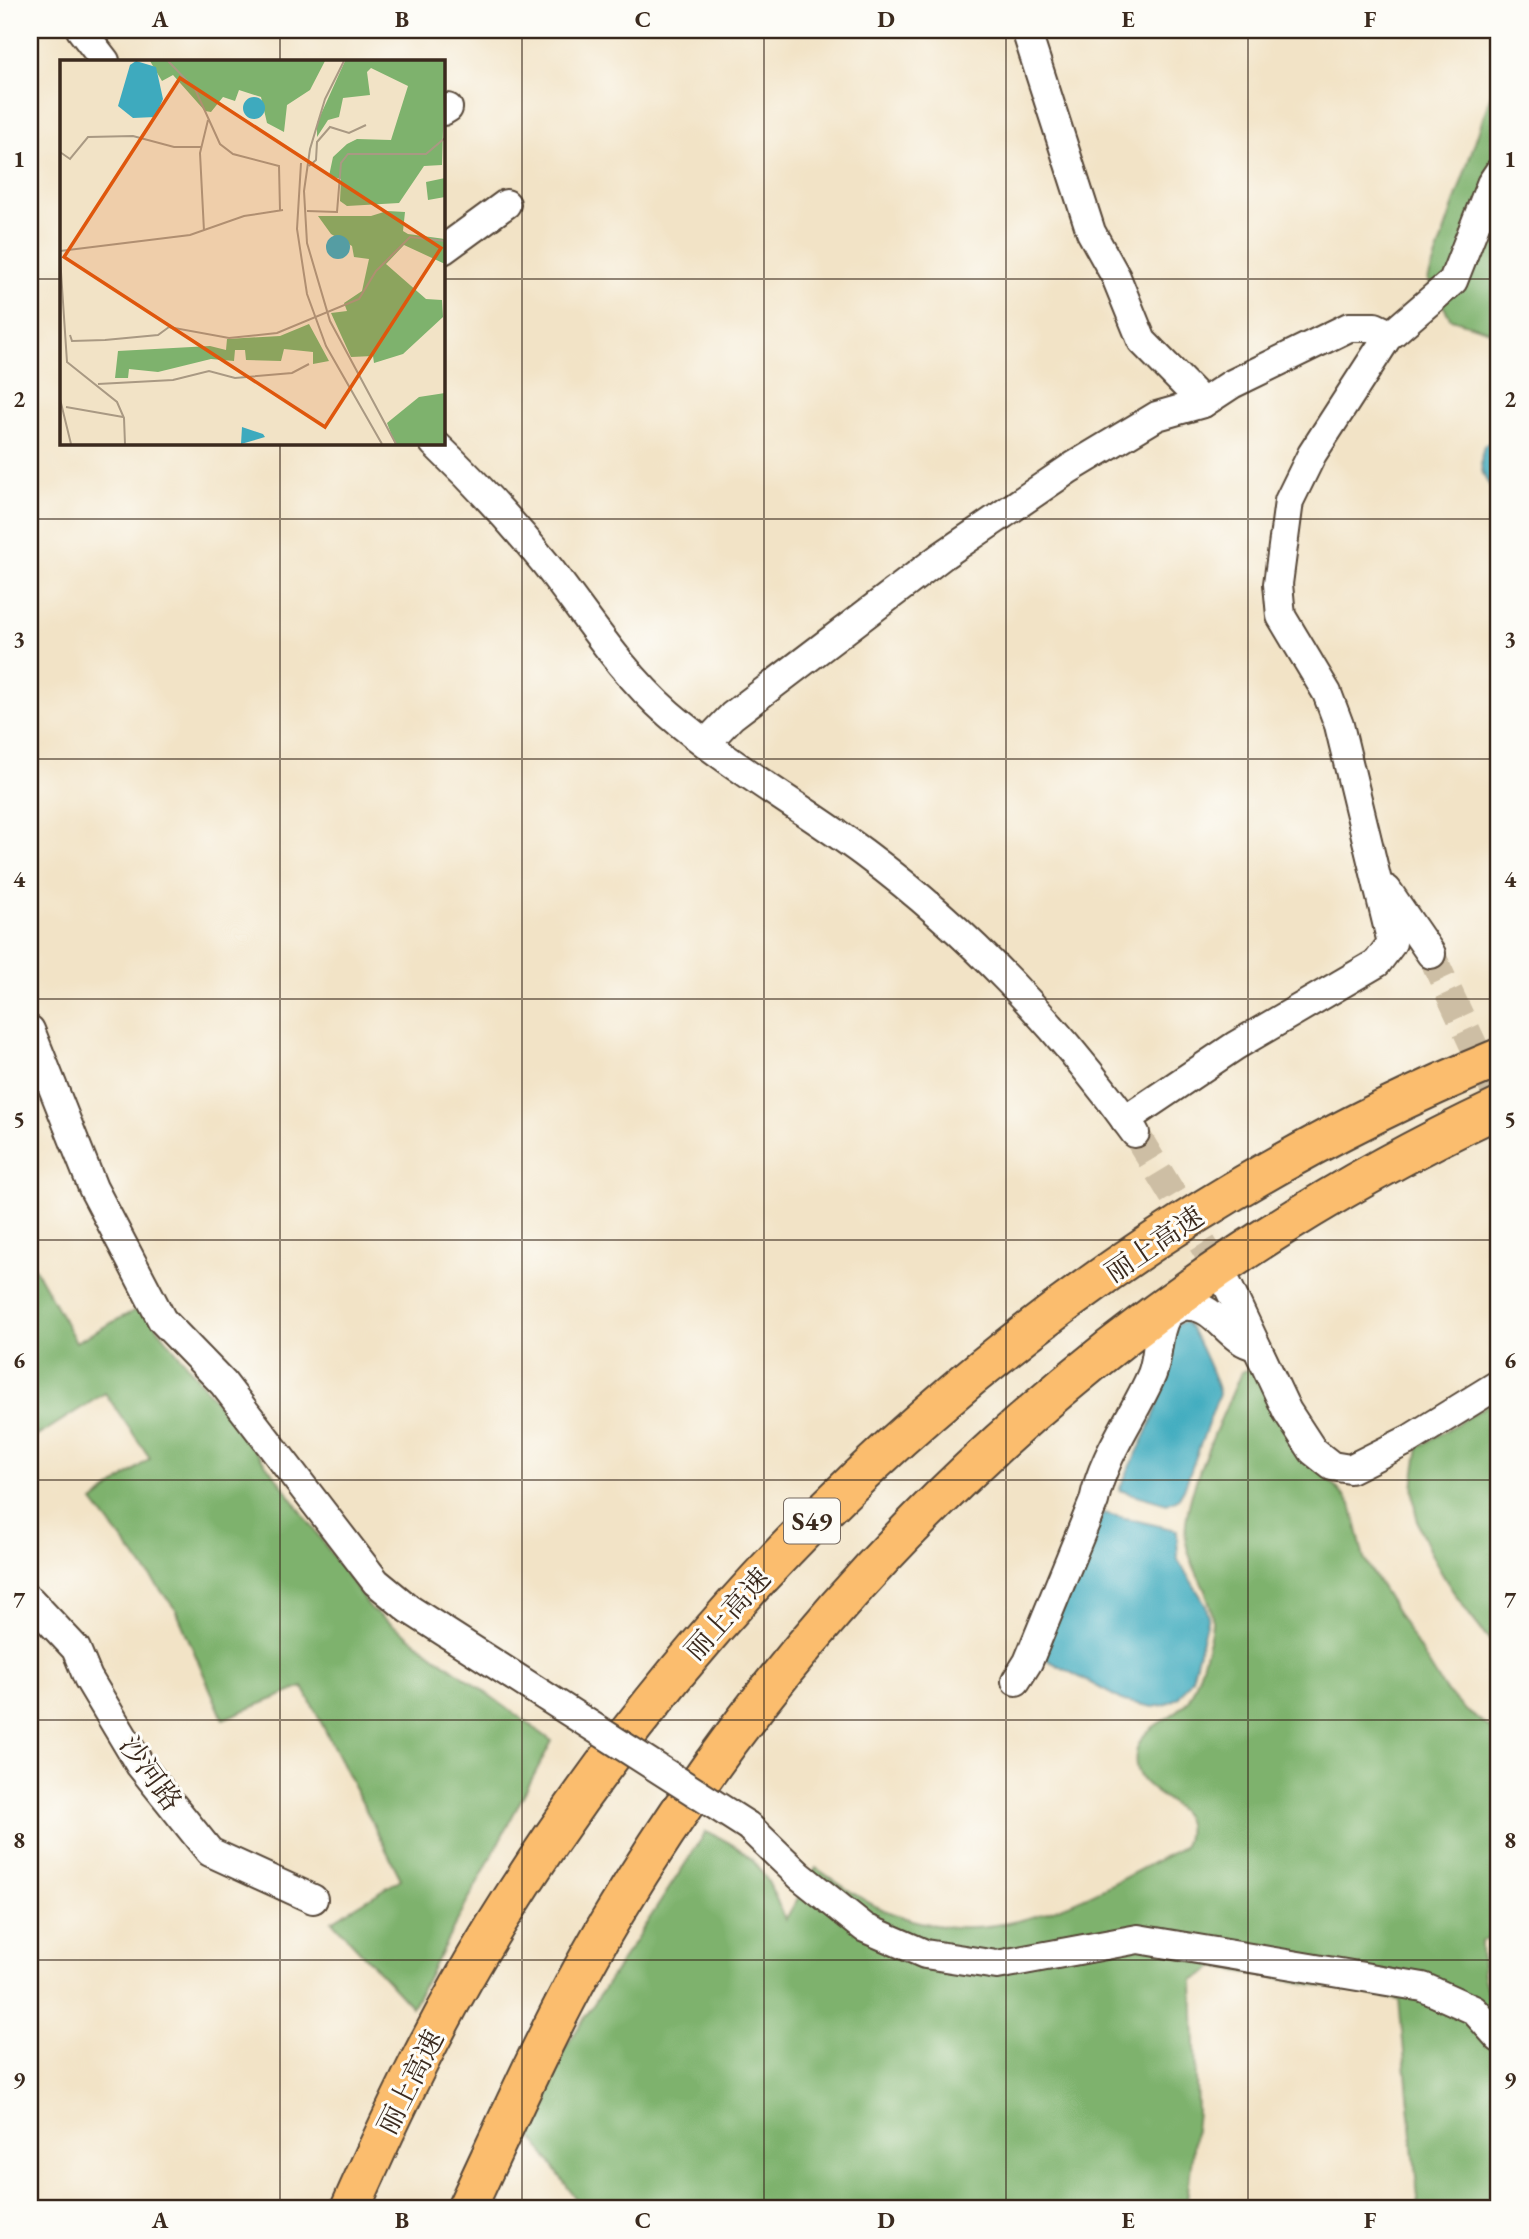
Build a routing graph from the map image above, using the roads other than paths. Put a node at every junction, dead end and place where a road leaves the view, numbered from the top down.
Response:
1 (81, 30) edge
2 (1026, 30) edge
3 (104, 60) edge
4 (1499, 172) edge
5 (506, 204) dead end
6 (444, 249) edge
7 (1390, 334) junction
8 (1203, 403) junction
9 (434, 444) edge
10 (706, 743) junction
11 (1376, 873) junction
12 (1431, 954) tunnel mouth
13 (30, 1030) edge
14 (1499, 1058) edge
15 (1499, 1108) edge
16 (1228, 1286) tunnel mouth
17 (1256, 1346) junction
18 (1499, 1384) edge
19 (30, 1600) edge
20 (1016, 1681) dead end
21 (313, 1899) dead end
22 (1499, 2038) edge
23 (350, 2209) edge
24 (466, 2209) edge

1 - 3 street
2 - 8 street
4 - 7 street
5 - 6 street
7 - 8 street
7 - 11 street
8 - 10 street
9 - 10 street
10 - 11 street
11 - 12 street
13 - 22 street, bridge
14 - 23 highway, 丽上高速 / S49
15 - 24 highway, 丽上高速 / S49
16 - 17 street
17 - 18 street
17 - 20 street
19 - 21 street, 沙河路

